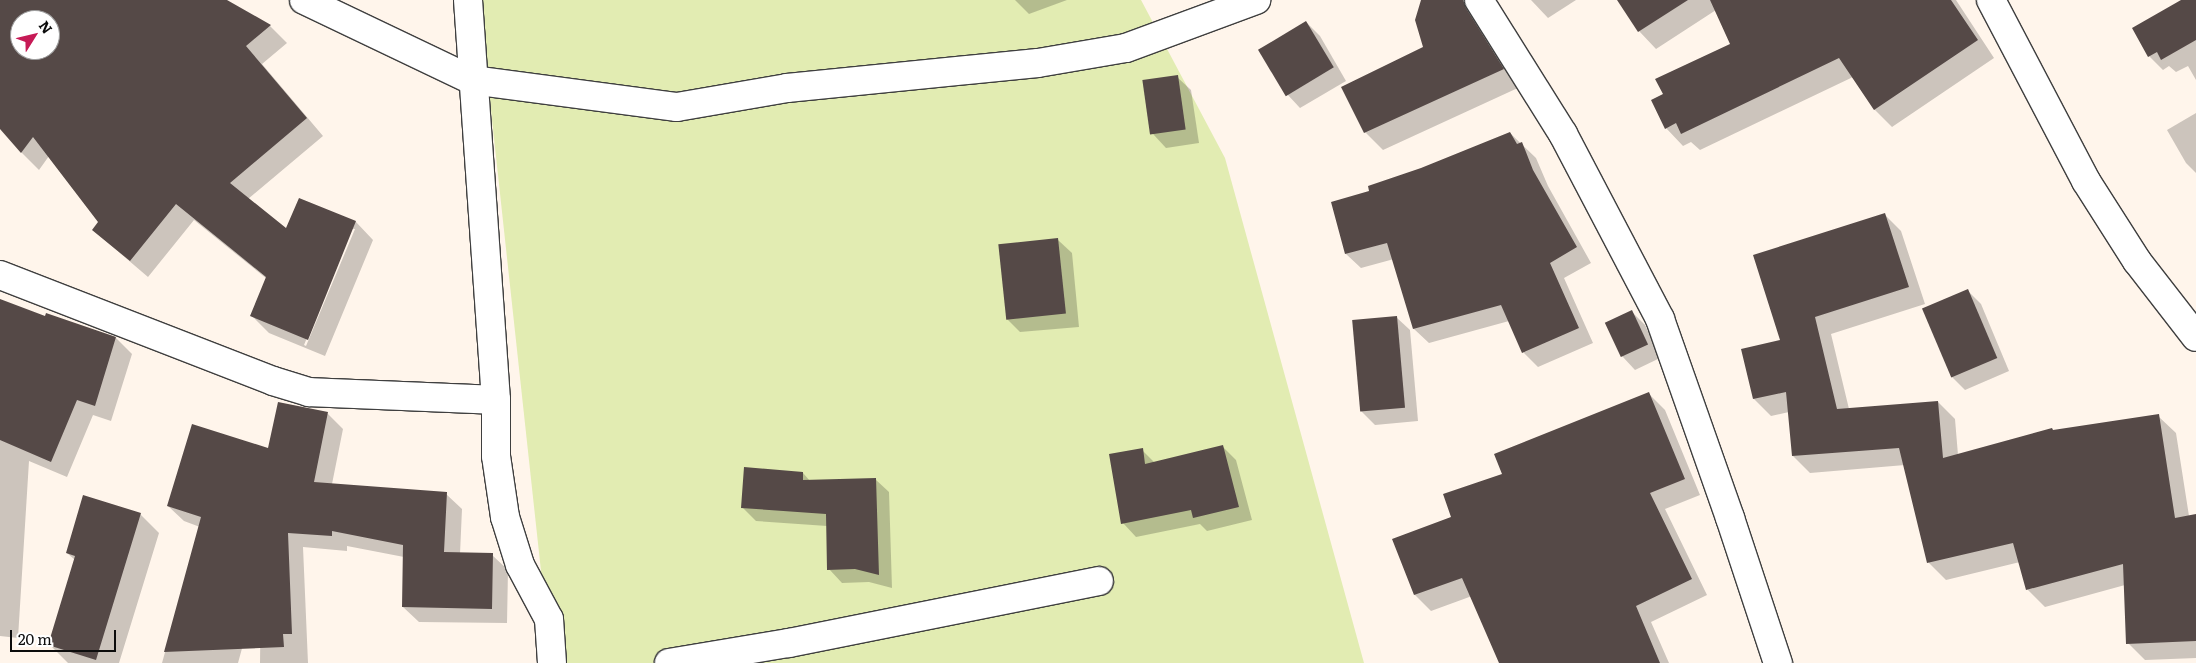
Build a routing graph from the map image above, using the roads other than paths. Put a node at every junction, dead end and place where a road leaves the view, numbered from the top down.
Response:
1 (304, 0) edge
2 (468, 0) edge
3 (1256, 0) edge
4 (1479, 0) edge
5 (1991, 0) edge
6 (472, 80) junction
7 (0, 275) edge
8 (2196, 338) edge
9 (496, 400) junction
10 (1099, 580) dead end
11 (552, 663) edge
12 (669, 663) edge
13 (1778, 663) edge

1 - 6 street
2 - 6 street
3 - 6 street
4 - 13 street
5 - 8 street
6 - 9 street
7 - 9 street
9 - 11 street
10 - 12 street

